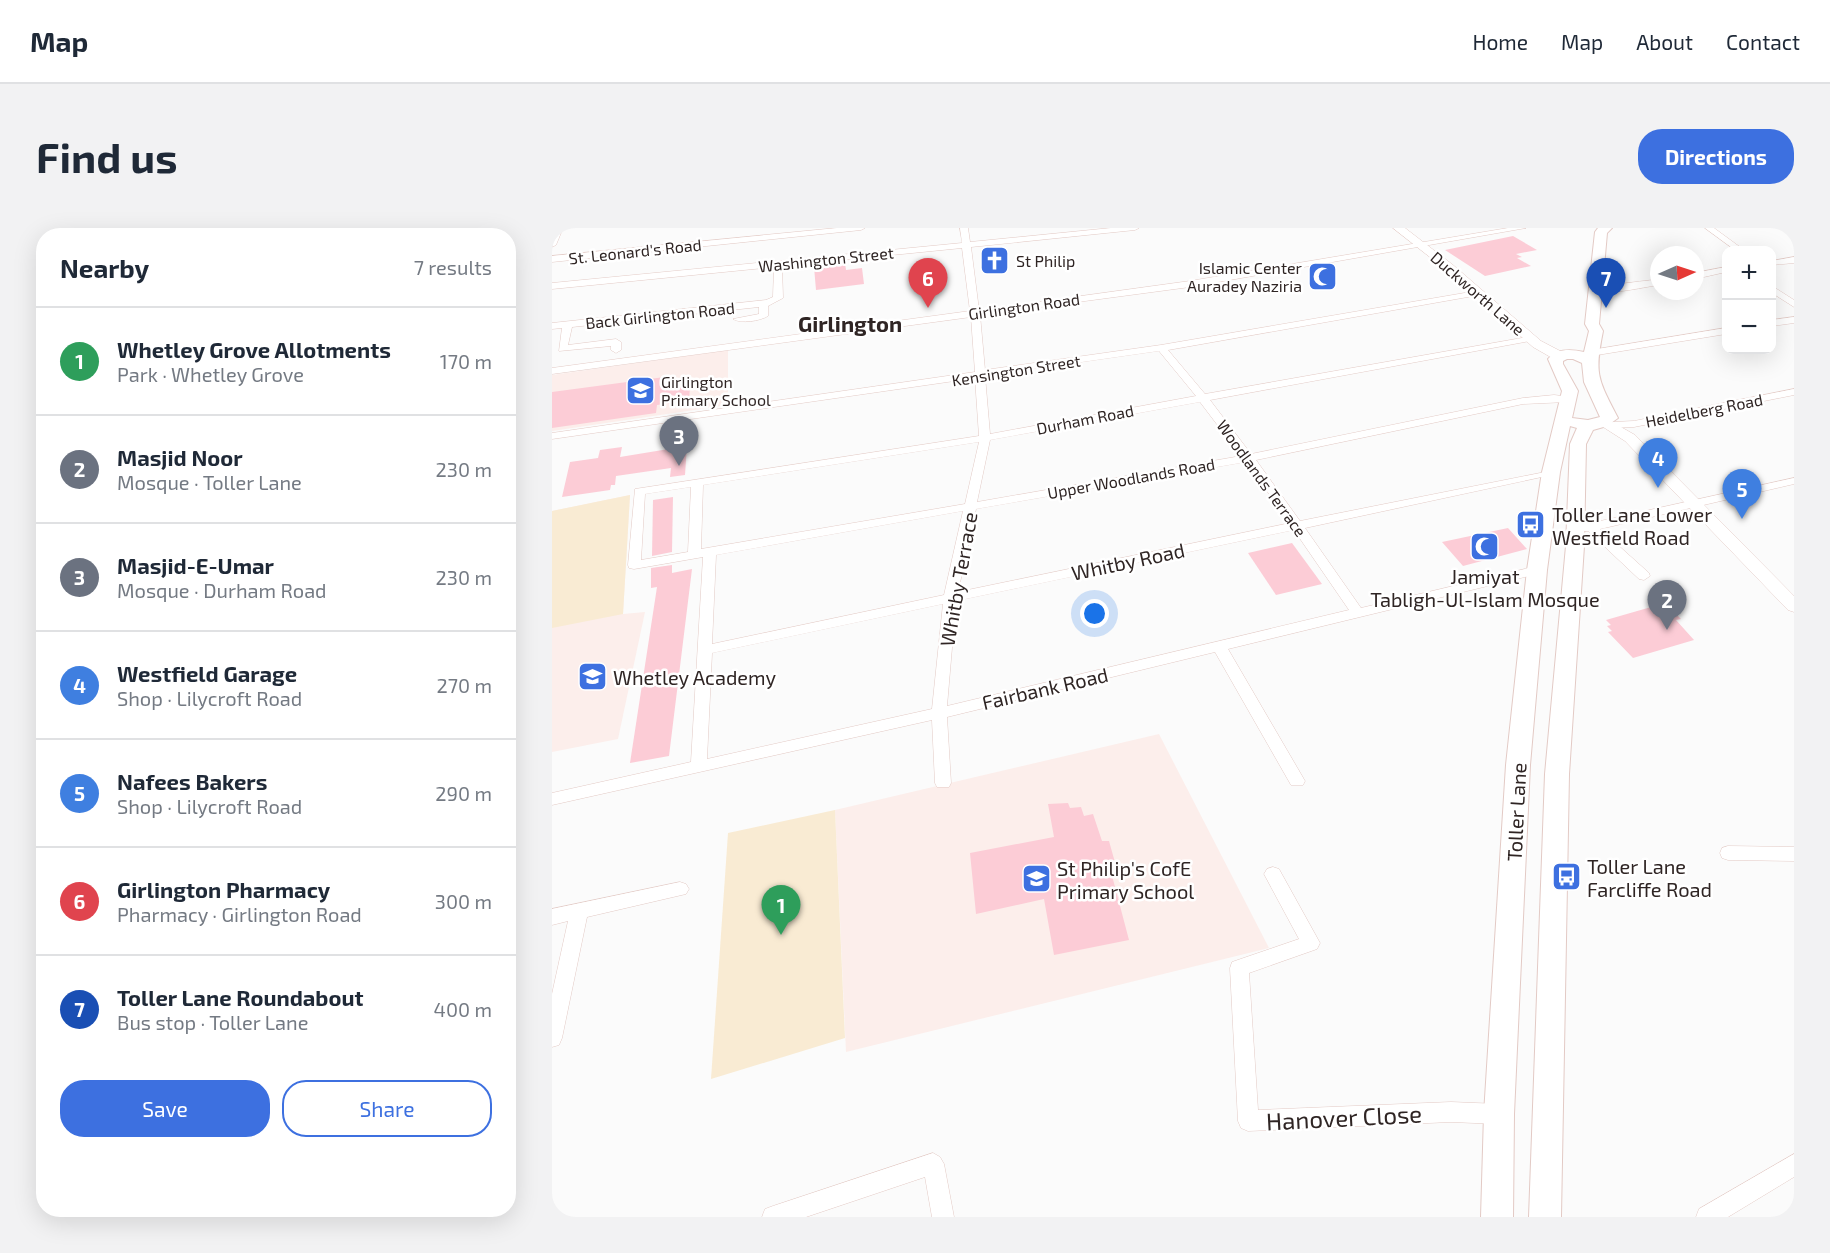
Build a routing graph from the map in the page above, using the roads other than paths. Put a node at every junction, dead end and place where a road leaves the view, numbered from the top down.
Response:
1 (559, 228) edge
2 (861, 228) edge
3 (964, 228) edge
4 (1135, 228) edge
5 (1398, 228) edge
6 (1522, 228) edge
7 (1709, 228) edge
8 (1788, 228) edge
9 (1601, 230) edge
10 (1794, 232) edge
11 (552, 244) edge
12 (966, 245) junction
13 (1423, 246) junction
14 (1734, 246) edge
15 (552, 259) edge
16 (1794, 260) edge
17 (1776, 262) edge
18 (778, 264) junction
19 (1722, 271) edge
20 (1704, 274) edge
21 (1650, 284) edge
22 (552, 286) edge
23 (1595, 289) junction
24 (1479, 292) junction
25 (1776, 293) edge
26 (766, 303) junction
27 (1794, 304) edge
28 (975, 313) junction
29 (738, 319) dead end
30 (1794, 320) edge
31 (1776, 322) edge
32 (568, 324) junction
33 (1592, 324) junction
34 (552, 326) edge
35 (1722, 332) edge
36 (1530, 338) junction
37 (1161, 348) junction
38 (616, 350) dead end
39 (1575, 354) junction
40 (1559, 356) junction
41 (1590, 357) junction
42 (552, 371) edge
43 (979, 376) junction
44 (1794, 392) edge
45 (1204, 397) junction
46 (1566, 405) junction
47 (1602, 424) junction
48 (552, 436) edge
49 (985, 438) junction
50 (1248, 458) junction
51 (1551, 472) junction
52 (1576, 476) junction
53 (1794, 481) edge
54 (698, 482) junction
55 (1693, 504) junction
56 (969, 507) junction
57 (1298, 525) junction
58 (1583, 527) junction
59 (710, 552) junction
60 (694, 555) junction
61 (634, 565) joint
62 (1537, 570) junction
63 (1573, 574) junction
64 (1644, 576) dead end
65 (950, 599) junction
66 (1794, 606) edge
67 (1358, 613) junction
68 (1219, 646) junction
69 (705, 650) junction
70 (1527, 675) junction
71 (1563, 681) junction
72 (939, 713) junction
73 (1518, 765) junction
74 (699, 766) junction
75 (1557, 774) junction
76 (1297, 781) dead end
77 (943, 783) dead end
78 (552, 799) edge
79 (1728, 853) dead end
80 (1794, 854) edge
81 (1273, 874) dead end
82 (680, 889) dead end
83 (579, 912) junction
84 (552, 917) edge
85 (553, 1029) edge
86 (1499, 1114) junction
87 (1794, 1165) edge
88 (773, 1217) edge
89 (944, 1217) edge
90 (1497, 1217) edge
91 (1545, 1217) edge
92 (1707, 1217) edge

1 - 11 street
2 - 15 street, St. Leonard's Road
3 - 12 street, Whitby Terrace
4 - 12 street, Washington Street
5 - 13 street, Duckworth Lane
6 - 13 street, Girlington Road
7 - 14 street
8 - 10 street
9 - 23 main road
12 - 18 street, Washington Street
12 - 28 street, Whitby Terrace
13 - 24 street, Duckworth Lane
13 - 28 street, Girlington Road
16 - 17 street
18 - 22 street, Washington Street
18 - 26 street
19 - 20 street
21 - 23 street
23 - 33 main road
24 - 36 street, Duckworth Lane
24 - 37 street, Kensington Street
25 - 27 street
26 - 29 street
26 - 32 street, Back Girlington Road
28 - 42 street, Girlington Road
28 - 43 street, Whitby Terrace
30 - 31 street
32 - 34 street, Back Girlington Road
32 - 38 street
33 - 39 main road
33 - 41 main road
35 - 41 street
36 - 40 street, Duckworth Lane
36 - 45 street, Durham Road
37 - 43 street, Kensington Street
37 - 45 street, Woodlands Terrace
39 - 40 main road
39 - 41 main road
40 - 46 main road, Toller Lane
41 - 47 main road
43 - 48 street, Kensington Street
43 - 49 street, Whitby Terrace
44 - 47 street, Heidelberg Road
45 - 49 street, Durham Road
45 - 50 street, Woodlands Terrace
46 - 47 main road
46 - 50 street, Upper Woodlands Road
46 - 51 main road, Toller Lane
47 - 52 main road, Toller Lane
47 - 55 street
49 - 54 street, Durham Road
49 - 56 street, Whitby Terrace
50 - 56 street, Upper Woodlands Road
50 - 57 street, Woodlands Terrace
51 - 52 main road
51 - 57 street, Whitby Road
51 - 62 main road, Toller Lane
52 - 58 main road, Toller Lane
53 - 55 street
54 - 60 street
54 - 61 street, Durham Road
55 - 58 street
55 - 66 street
56 - 59 street, Upper Woodlands Road
56 - 65 street, Whitby Terrace
57 - 65 street, Whitby Road
57 - 67 street, Woodlands Terrace
58 - 63 main road, Toller Lane
58 - 64 street
59 - 60 street, Upper Woodlands Road
59 - 69 street
60 - 61 street, Upper Woodlands Road
62 - 63 main road
62 - 67 street, Fairbank Road
62 - 70 main road, Toller Lane
63 - 71 main road, Toller Lane
65 - 69 street, Whitby Road
65 - 72 street, Whitby Terrace
67 - 68 street, Fairbank Road
68 - 72 street, Fairbank Road
68 - 76 street
69 - 74 street
70 - 71 main road
70 - 73 main road, Toller Lane
71 - 75 main road, Toller Lane
72 - 74 street, Fairbank Road
72 - 77 street, Whitby Terrace
73 - 75 main road
73 - 86 main road, Toller Lane
74 - 78 street, Fairbank Road
75 - 91 main road, Toller Lane
79 - 80 street
81 - 86 street, Hanover Close
82 - 83 street
83 - 84 street
83 - 85 street
86 - 90 main road, Toller Lane
87 - 92 street
88 - 89 street

